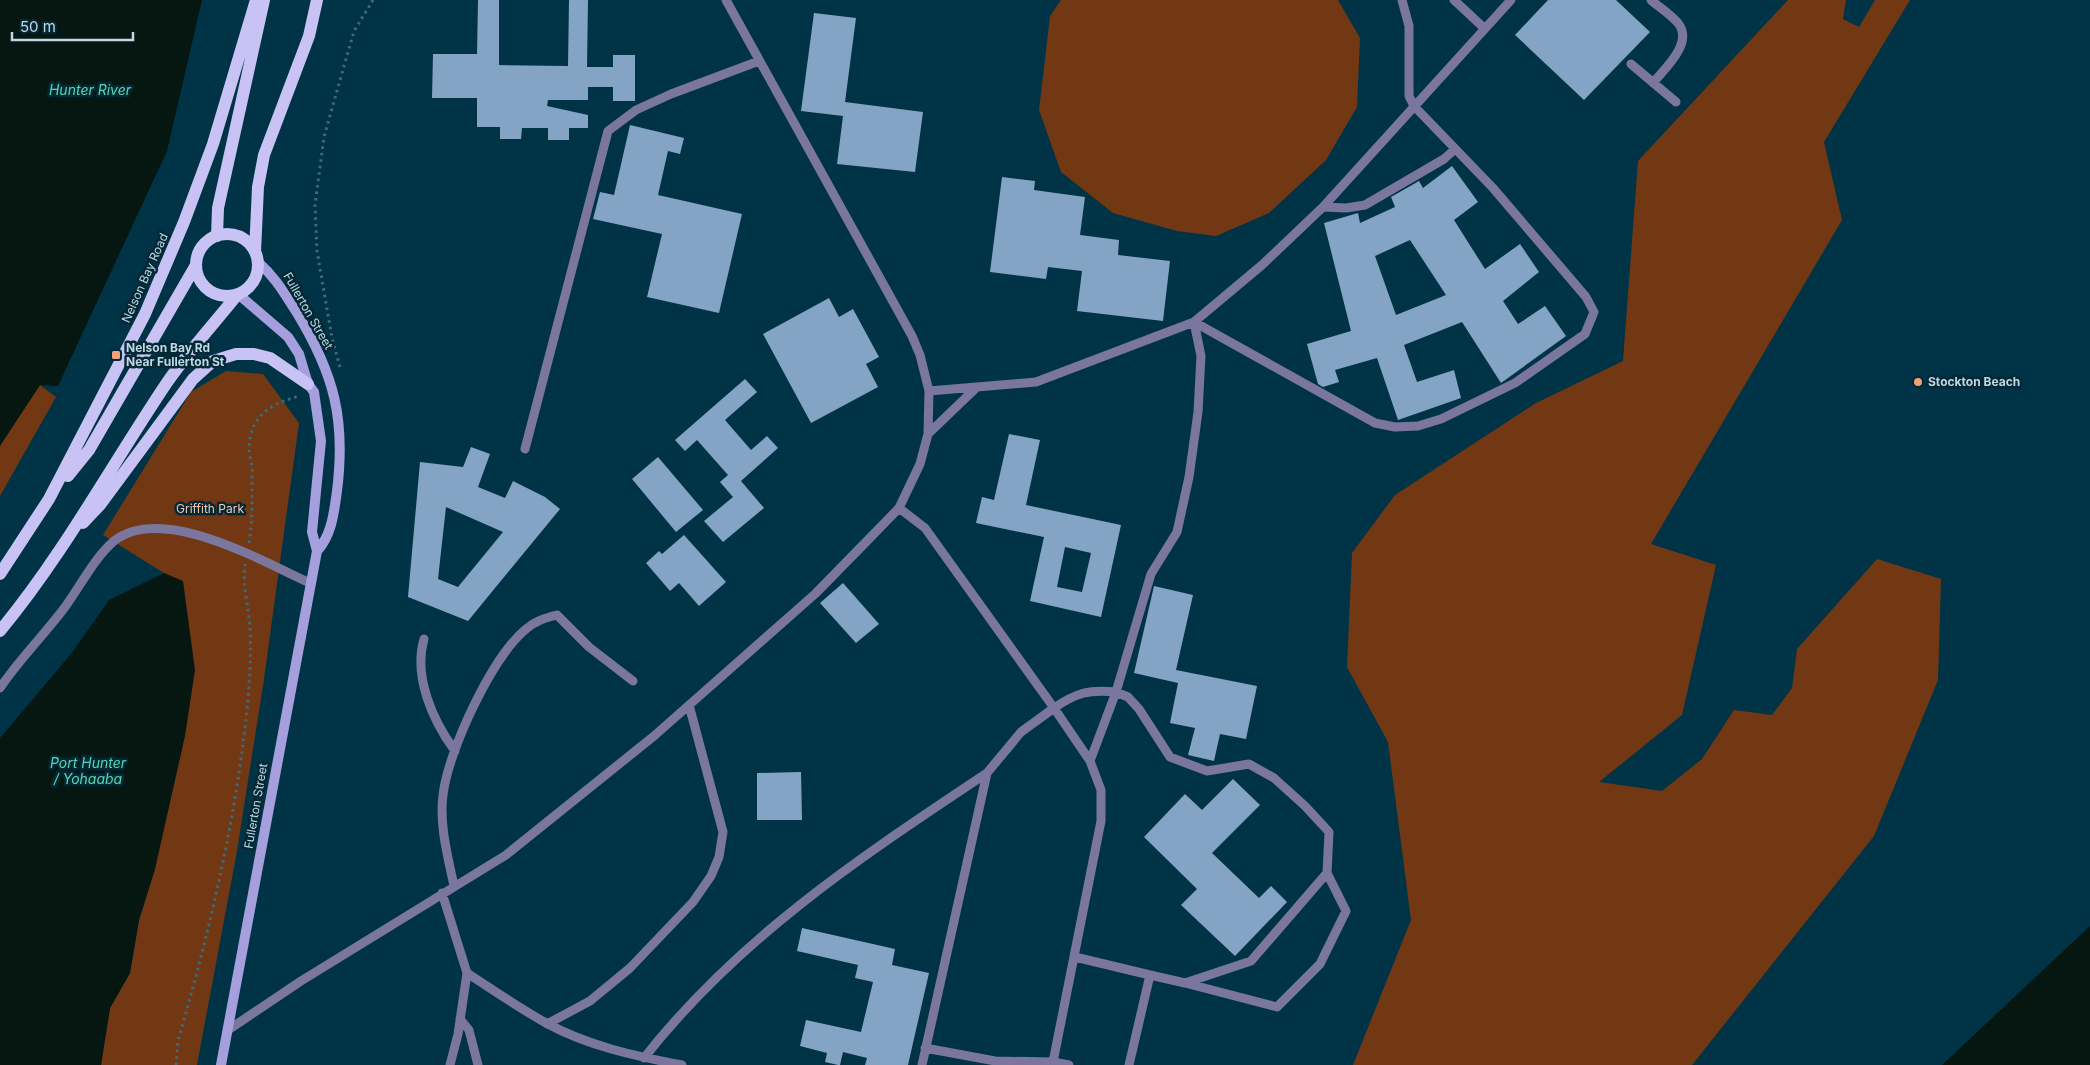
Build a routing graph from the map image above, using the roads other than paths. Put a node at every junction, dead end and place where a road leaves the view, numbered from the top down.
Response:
1 (256, 0) edge
2 (264, 0) edge
3 (317, 0) edge
4 (726, 0) edge
5 (1402, 0) edge
6 (1454, 0) edge
7 (1511, 0) edge
8 (1651, 0) edge
9 (1484, 28) junction
10 (759, 61) junction
11 (1631, 64) dead end
12 (1653, 82) junction
13 (1676, 102) dead end
14 (1414, 106) junction
15 (1454, 150) junction
16 (1323, 207) junction
17 (216, 236) junction
18 (257, 257) junction
19 (196, 265) junction
20 (237, 294) junction
21 (1194, 322) junction
22 (308, 384) junction
23 (977, 387) junction
24 (929, 391) junction
25 (928, 434) junction
26 (525, 449) dead end
27 (49, 499) junction
28 (899, 508) junction
29 (59, 551) junction
30 (316, 551) junction
31 (0, 574) edge
32 (310, 583) junction
33 (0, 631) edge
34 (424, 639) dead end
35 (633, 682) dead end
36 (0, 688) edge
37 (1116, 692) junction
38 (689, 705) junction
39 (1054, 708) junction
40 (455, 751) junction
41 (1090, 761) junction
42 (988, 774) junction
43 (1327, 873) junction
44 (454, 886) junction
45 (442, 893) junction
46 (1075, 957) junction
47 (467, 973) junction
48 (1150, 975) junction
49 (1185, 983) junction
50 (460, 1019) junction
51 (547, 1024) junction
52 (228, 1030) junction
53 (926, 1048) junction
54 (644, 1058) junction
55 (1053, 1062) junction
56 (221, 1065) edge
57 (450, 1065) edge
58 (478, 1065) edge
59 (682, 1065) edge
60 (922, 1065) edge
61 (1069, 1065) edge
62 (1129, 1065) edge

1 - 27 main road, Nelson Bay Road
2 - 17 main road
3 - 18 main road
4 - 10 lane
5 - 14 lane
6 - 9 lane
7 - 9 lane
8 - 12 lane
9 - 14 lane
10 - 24 lane
10 - 26 lane
11 - 12 lane
12 - 13 lane
14 - 15 lane
14 - 16 lane
15 - 16 lane
15 - 21 lane
16 - 21 lane
17 - 18 main road
17 - 19 main road
18 - 20 main road
18 - 30 main road, Fullerton Street
19 - 20 main road
19 - 27 main road
20 - 22 main road, Fullerton Street
20 - 29 main road
21 - 23 lane
21 - 37 lane
22 - 29 main road
22 - 30 main road, Fullerton Street
23 - 24 lane
23 - 25 lane
24 - 25 lane
25 - 28 lane
27 - 31 main road, Nelson Bay Road
28 - 38 lane
28 - 39 lane
29 - 33 main road
30 - 32 main road, Fullerton Street
32 - 36 lane
32 - 52 main road, Fullerton Street
34 - 40 lane
35 - 40 lane
37 - 39 lane
37 - 41 lane
37 - 43 lane
38 - 44 lane
38 - 51 lane
39 - 41 lane
39 - 42 lane
40 - 44 lane
41 - 46 lane
42 - 53 lane
42 - 54 lane
43 - 49 lane
43 - 49 lane
44 - 45 lane
45 - 47 lane
45 - 52 lane
46 - 48 lane
46 - 55 lane
47 - 50 lane
47 - 51 lane
48 - 49 lane
48 - 62 lane
50 - 57 lane
50 - 58 lane
51 - 54 lane
52 - 56 main road, Fullerton Street
53 - 55 lane
53 - 60 lane
54 - 59 lane
55 - 61 lane

